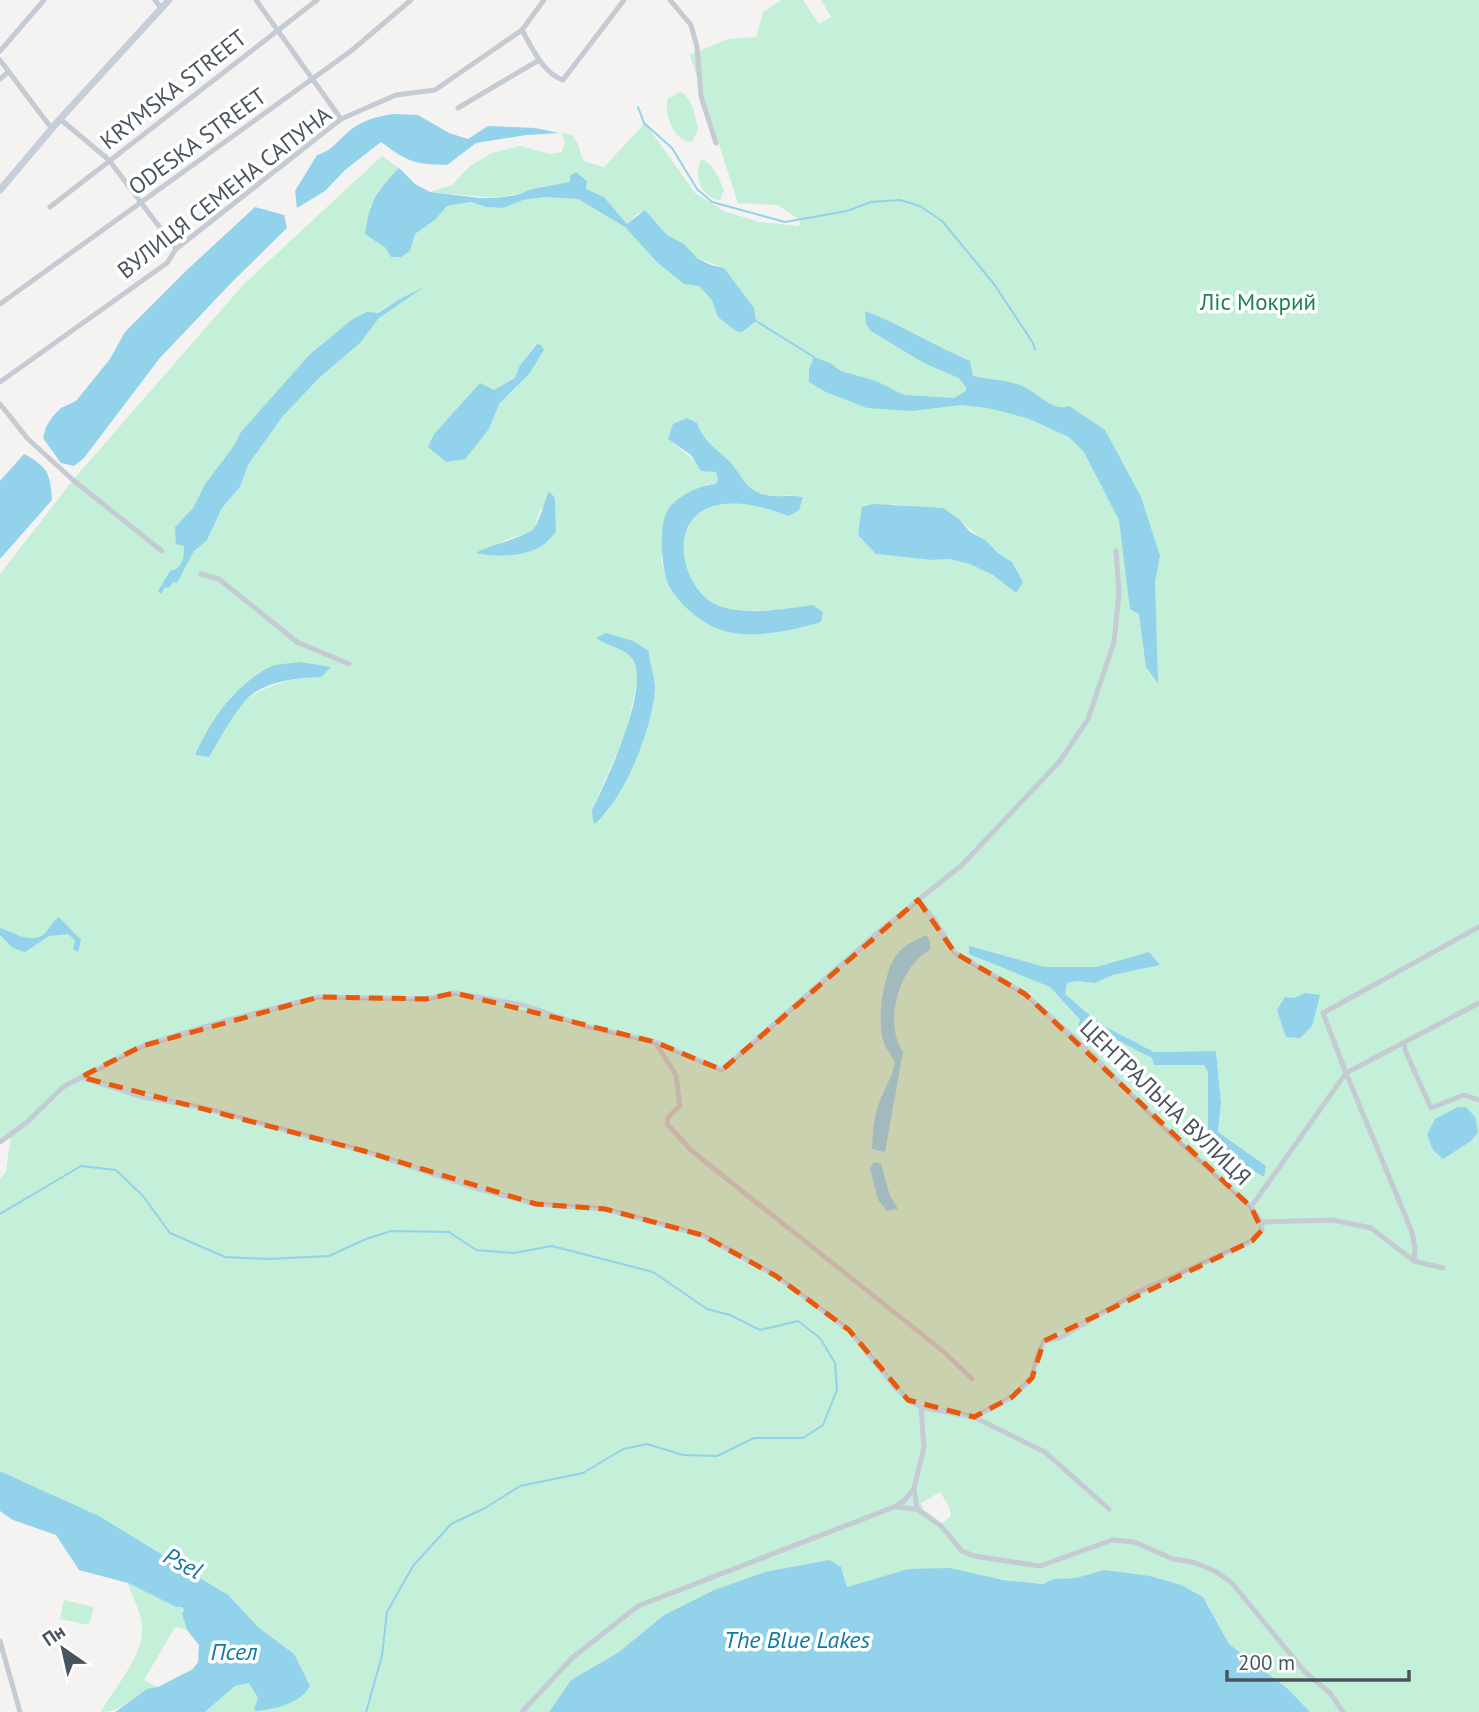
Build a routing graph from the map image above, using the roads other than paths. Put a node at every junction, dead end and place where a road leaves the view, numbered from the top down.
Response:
1 (44, 0) edge
2 (155, 0) edge
3 (169, 0) edge
4 (256, 0) edge
5 (317, 0) edge
6 (411, 0) edge
7 (544, 0) edge
8 (624, 0) edge
9 (670, 0) edge
10 (161, 8) junction
11 (278, 30) junction
12 (522, 30) junction
13 (0, 51) edge
14 (0, 60) edge
15 (539, 60) junction
16 (8, 72) junction
17 (0, 79) edge
18 (313, 79) junction
19 (458, 108) dead end
20 (60, 119) junction
21 (341, 119) junction
22 (52, 129) junction
23 (716, 143) dead end
24 (109, 160) junction
25 (0, 190) edge
26 (141, 203) junction
27 (50, 207) dead end
28 (176, 249) junction
29 (0, 304) edge
30 (0, 382) edge
31 (0, 404) edge
32 (162, 551) dead end
33 (1115, 551) dead end
34 (201, 575) dead end
35 (349, 664) dead end
36 (918, 900) junction
37 (1479, 927) edge
38 (1479, 1003) edge
39 (655, 1042) junction
40 (1404, 1043) junction
41 (1346, 1073) junction
42 (81, 1077) junction
43 (1479, 1100) edge
44 (0, 1142) edge
45 (1251, 1207) junction
46 (1261, 1222) junction
47 (1414, 1261) junction
48 (1443, 1268) dead end
49 (972, 1379) dead end
50 (921, 1406) junction
51 (974, 1418) junction
52 (914, 1488) junction
53 (894, 1507) junction
54 (917, 1509) junction
55 (1109, 1510) dead end
56 (0, 1641) edge
57 (20, 1712) edge
58 (522, 1712) edge
59 (1343, 1712) edge

1 - 13 street
2 - 10 street
3 - 10 main road
4 - 11 street
5 - 11 street, KRYMSKA STREET
6 - 18 street, ODESKA STREET
7 - 12 street, ВУЛИЦЯ СЕМЕНА САПУНА
8 - 15 street
9 - 23 street
10 - 20 main road
11 - 18 street
11 - 24 street, KRYMSKA STREET
12 - 15 street
12 - 21 street, ВУЛИЦЯ СЕМЕНА САПУНА
14 - 16 street
15 - 19 street
16 - 17 street
16 - 22 street
18 - 21 street
18 - 26 street, ODESKA STREET
20 - 22 main road
20 - 24 street
21 - 28 street, ВУЛИЦЯ СЕМЕНА САПУНА
22 - 25 main road
24 - 26 street
24 - 27 street, KRYMSKA STREET
26 - 28 street
26 - 29 street, ODESKA STREET
28 - 30 street, ВУЛИЦЯ СЕМЕНА САПУНА
31 - 32 street
33 - 36 street
34 - 35 street
36 - 39 street
36 - 45 street, ЦЕНТРАЛЬНА ВУЛИЦЯ
37 - 41 street
38 - 40 street, ЦЕНТРАЛЬНА ВУЛИЦЯ
39 - 42 street
39 - 49 street
40 - 41 street, ЦЕНТРАЛЬНА ВУЛИЦЯ
40 - 43 street
41 - 45 street, ЦЕНТРАЛЬНА ВУЛИЦЯ
41 - 47 street
42 - 44 street
42 - 50 street
45 - 46 street
46 - 47 street
46 - 51 street
47 - 48 street
50 - 51 street
50 - 52 street
51 - 55 street
52 - 53 street
52 - 54 street
53 - 54 street
53 - 58 street
54 - 59 street
56 - 57 street

